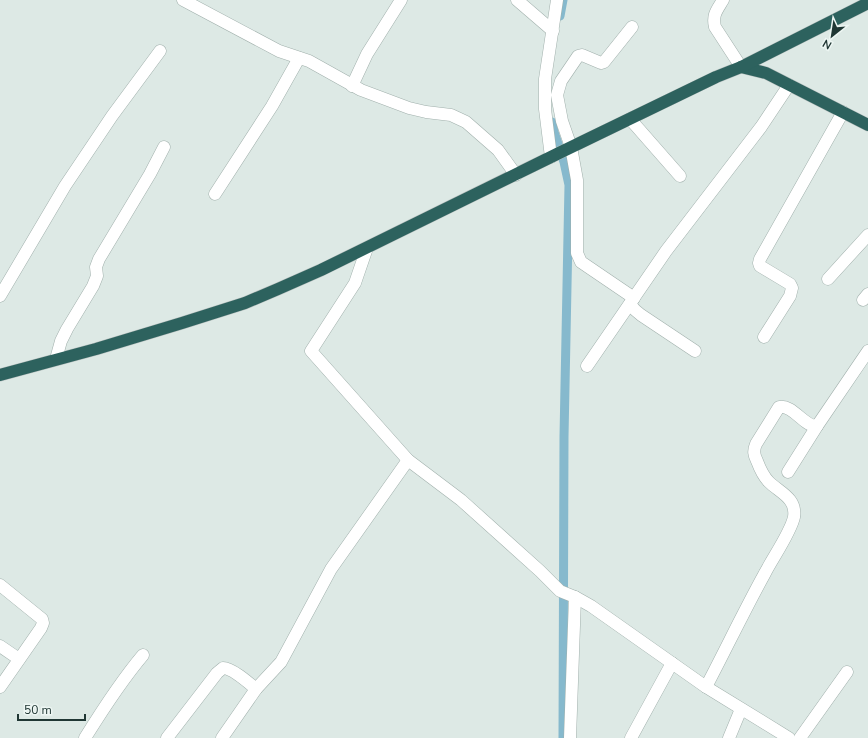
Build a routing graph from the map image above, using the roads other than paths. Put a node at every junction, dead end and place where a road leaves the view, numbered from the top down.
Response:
1 (183, 0) edge
2 (401, 0) edge
3 (516, 0) edge
4 (557, 0) edge
5 (723, 0) edge
6 (868, 3) edge
7 (632, 27) dead end
8 (553, 31) junction
9 (160, 51) dead end
10 (299, 58) junction
11 (741, 66) junction
12 (789, 85) junction
13 (352, 86) junction
14 (843, 112) junction
15 (630, 119) junction
16 (868, 125) edge
17 (164, 147) dead end
18 (570, 147) junction
19 (554, 155) junction
20 (516, 175) junction
21 (680, 176) dead end
22 (215, 194) dead end
23 (868, 235) edge
24 (367, 248) junction
25 (828, 279) dead end
26 (0, 296) edge
27 (632, 301) junction
28 (764, 337) dead end
29 (695, 351) dead end
30 (868, 352) edge
31 (56, 359) junction
32 (587, 366) dead end
33 (0, 375) edge
34 (818, 426) junction
35 (408, 460) junction
36 (788, 472) dead end
37 (0, 585) edge
38 (568, 594) junction
39 (0, 646) edge
40 (143, 655) dead end
41 (19, 659) junction
42 (672, 663) junction
43 (846, 672) dead end
44 (0, 687) edge
45 (706, 687) junction
46 (256, 689) junction
47 (741, 709) junction
48 (772, 734) edge
49 (85, 738) edge
50 (167, 738) edge
51 (222, 738) edge
52 (570, 738) edge
53 (631, 738) edge
54 (728, 738) edge
55 (789, 738) edge
56 (800, 738) edge

1 - 10 street
2 - 13 street
3 - 8 street
4 - 8 street
5 - 11 street
6 - 11 highway
7 - 18 street
8 - 19 street
9 - 26 street
10 - 13 street
10 - 22 street
11 - 12 highway
11 - 15 highway
12 - 14 highway
12 - 27 street
13 - 20 street
14 - 16 highway
14 - 28 street
15 - 18 highway
15 - 21 street
17 - 31 street
18 - 19 highway
18 - 27 street
19 - 20 highway
20 - 24 highway
23 - 25 street
24 - 31 highway
24 - 35 street
27 - 29 street
27 - 32 street
30 - 34 street
31 - 33 highway
34 - 36 street
34 - 45 street
35 - 38 street
35 - 46 street
37 - 41 street
38 - 42 street
38 - 52 street
39 - 41 street
40 - 49 street
41 - 44 street
42 - 45 street
42 - 53 street
43 - 56 street
45 - 47 street
46 - 50 street
46 - 51 street
47 - 48 street
47 - 54 street
48 - 55 street

